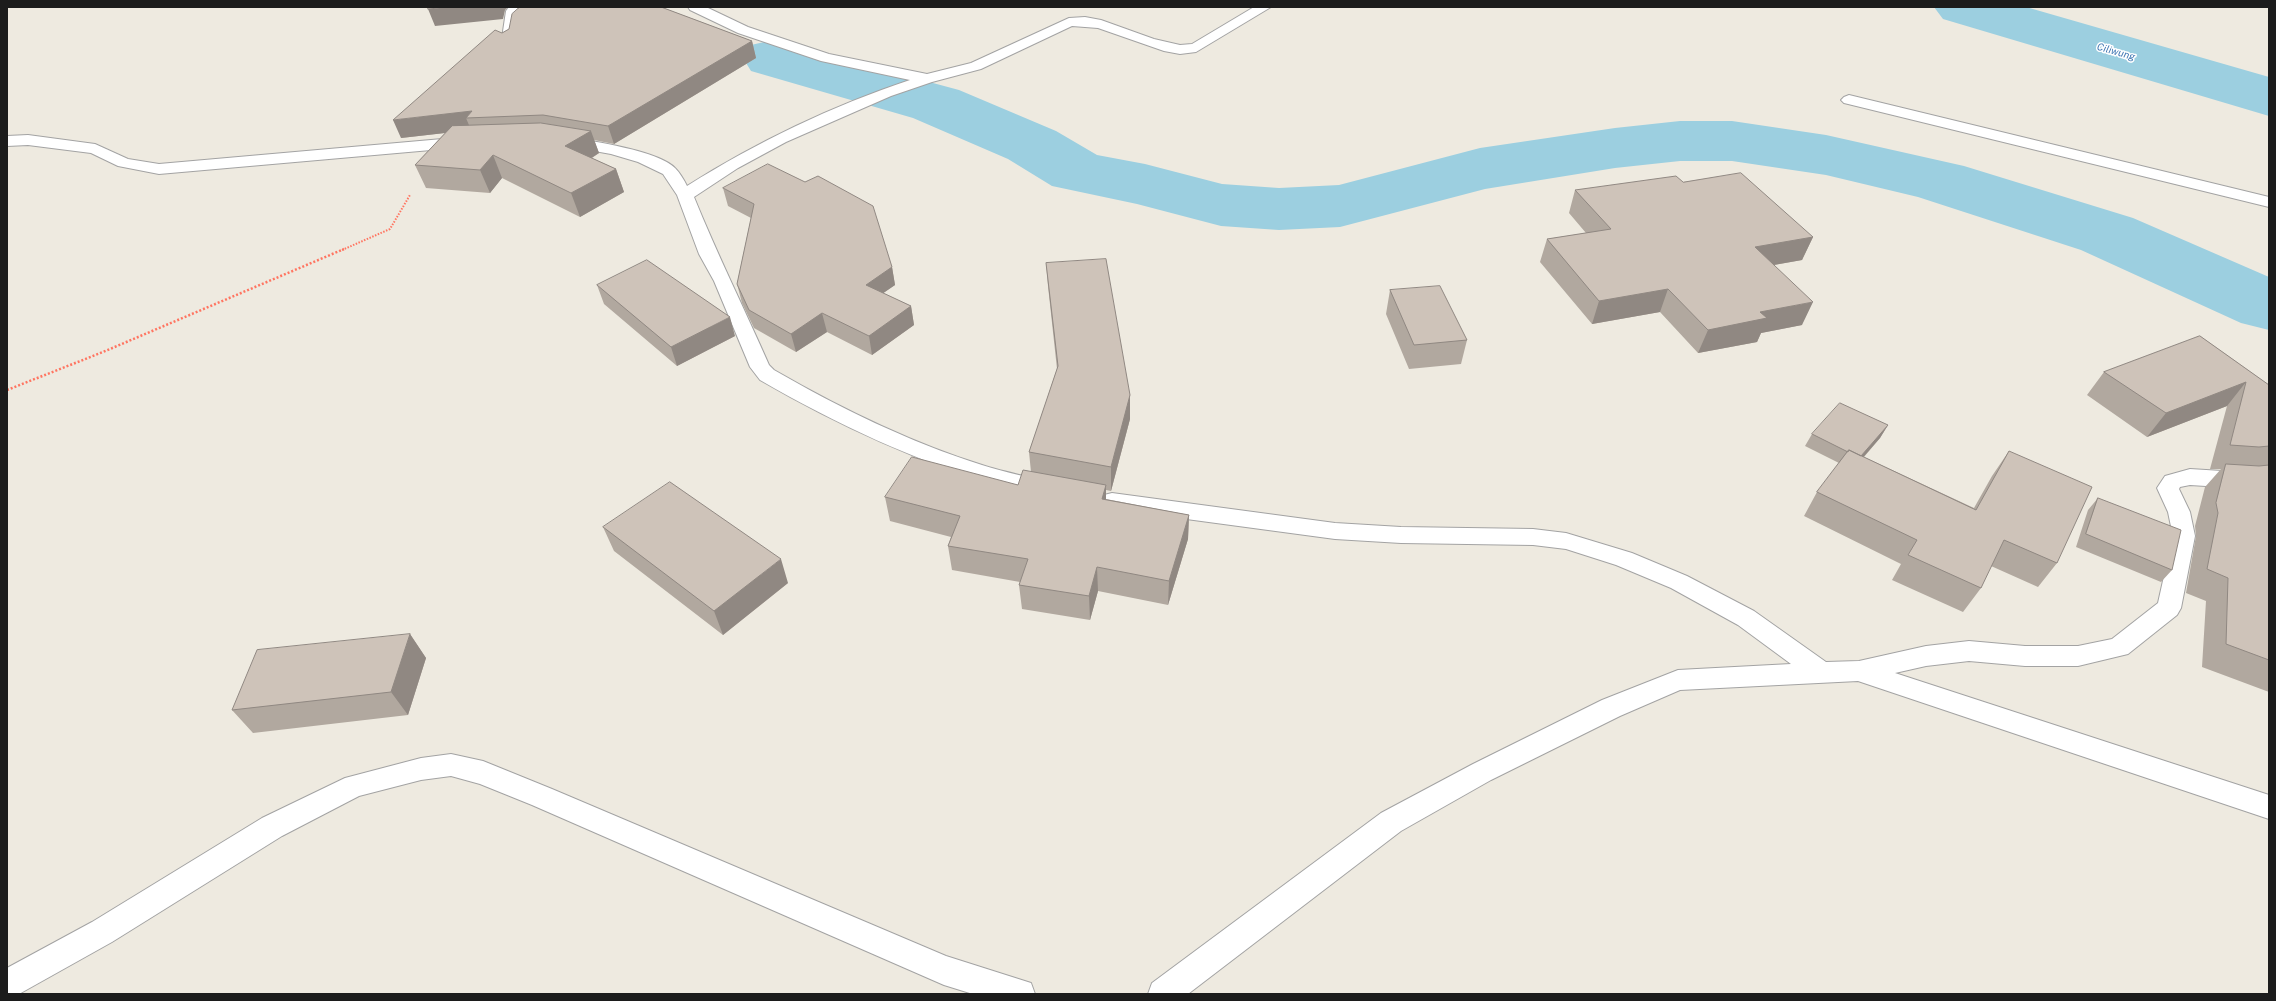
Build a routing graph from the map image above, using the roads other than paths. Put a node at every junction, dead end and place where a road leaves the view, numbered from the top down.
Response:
1 (517, 7) edge
2 (695, 7) edge
3 (1264, 7) edge
4 (508, 45) edge
5 (921, 81) junction
6 (1849, 100) dead end
7 (550, 139) edge
8 (7, 141) edge
9 (485, 141) edge
10 (685, 195) junction
11 (2269, 202) edge
12 (2269, 477) edge
13 (1064, 493) edge
14 (1095, 498) edge
15 (1858, 671) junction
16 (1820, 672) junction
17 (2269, 807) edge
18 (7, 984) edge
19 (1020, 994) edge
20 (1163, 994) edge

1 - 4 street
2 - 5 street
3 - 5 street
5 - 10 street
6 - 11 street
7 - 10 street
8 - 9 street
10 - 13 street
12 - 15 street
14 - 16 street
15 - 16 street
15 - 17 street
16 - 20 street
18 - 19 street

